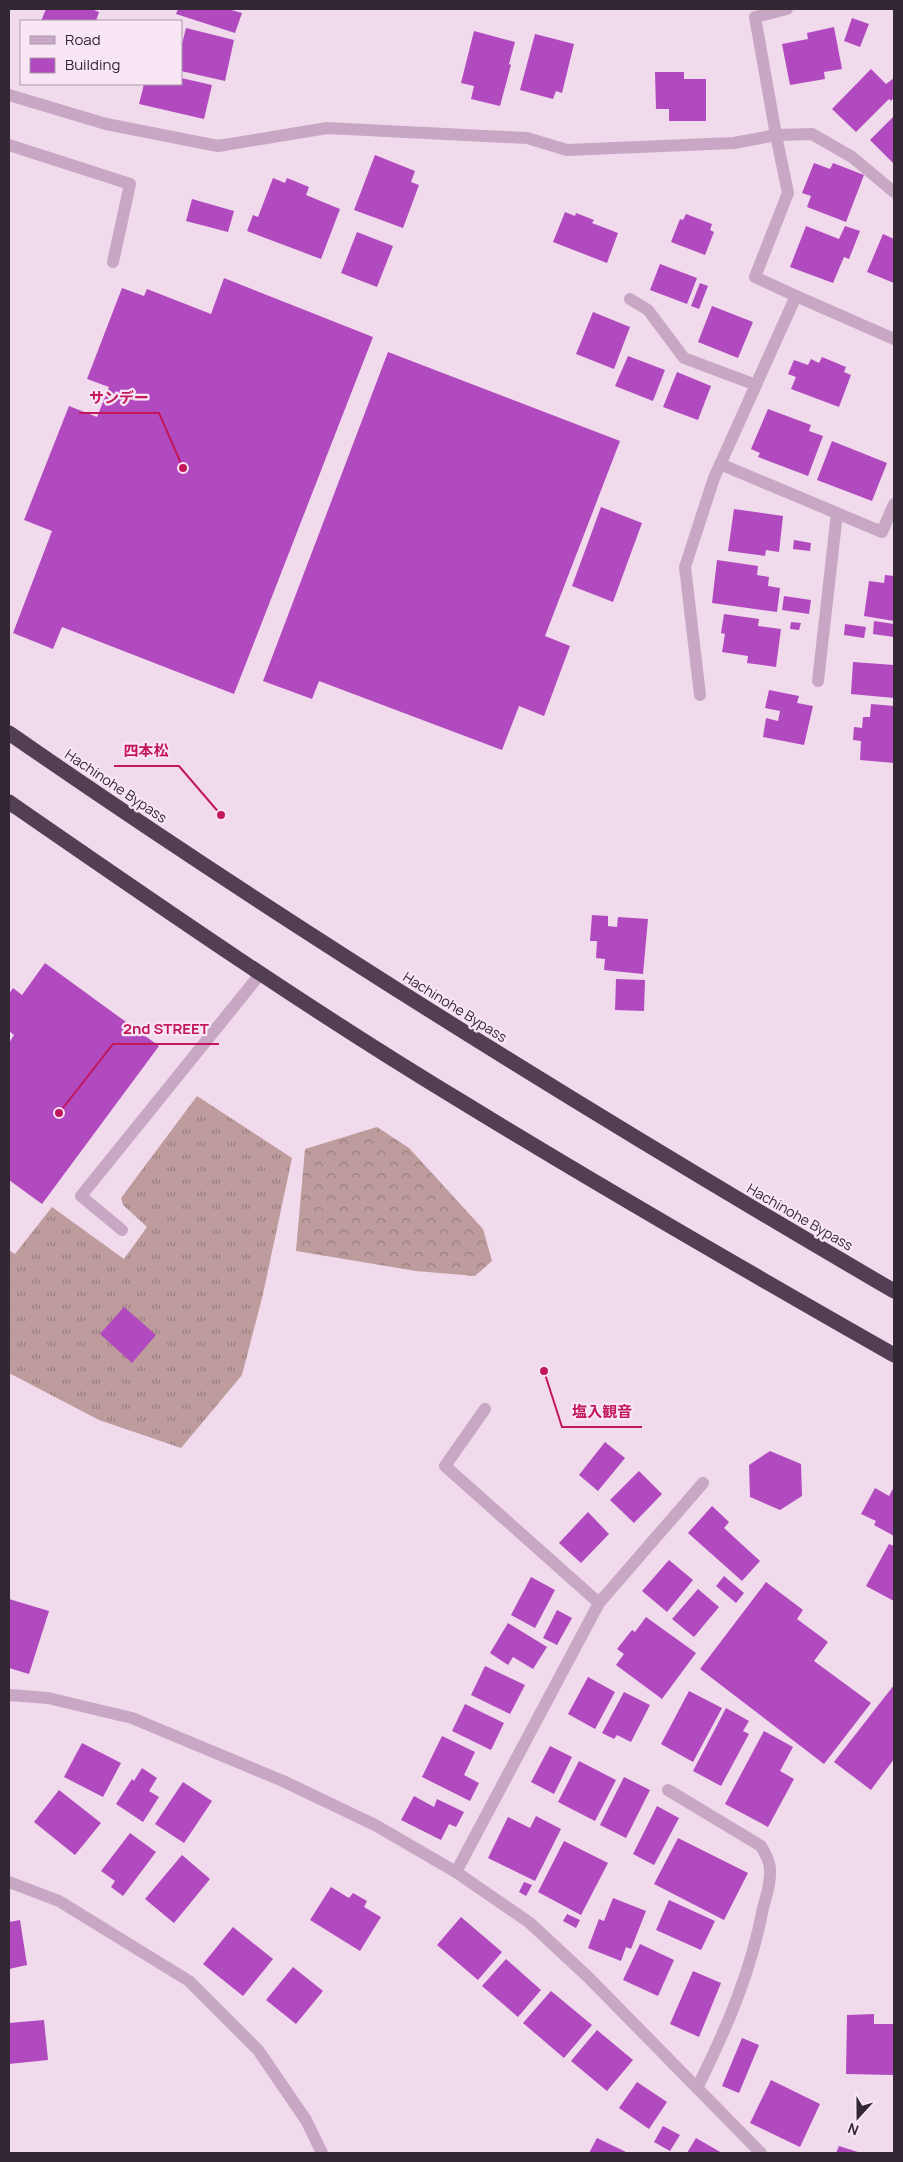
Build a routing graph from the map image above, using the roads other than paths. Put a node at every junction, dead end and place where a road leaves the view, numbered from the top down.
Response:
1 (788, 9) edge
2 (9, 94) edge
3 (776, 135) junction
4 (9, 145) edge
5 (894, 192) edge
6 (113, 262) dead end
7 (796, 296) junction
8 (630, 299) dead end
9 (894, 339) edge
10 (756, 385) junction
11 (720, 464) junction
12 (894, 504) edge
13 (838, 513) junction
14 (818, 681) dead end
15 (700, 695) dead end
16 (9, 733) edge
17 (9, 802) edge
18 (261, 973) junction
19 (122, 1230) dead end
20 (894, 1291) edge
21 (894, 1355) edge
22 (485, 1409) dead end
23 (703, 1483) dead end
24 (599, 1603) junction
25 (9, 1695) edge
26 (668, 1790) dead end
27 (456, 1872) junction
28 (9, 1882) edge
29 (697, 2088) junction
30 (322, 2153) edge
31 (761, 2153) edge

1 - 3 street
2 - 3 street
3 - 5 street
3 - 7 street
4 - 6 street
7 - 9 street
7 - 10 street
8 - 10 street
10 - 11 street
11 - 13 street
11 - 15 street
12 - 13 street
13 - 14 street
16 - 20 highway, Hachinohe Bypass
17 - 18 highway
18 - 19 street
18 - 21 highway
22 - 24 street
23 - 24 street
24 - 27 street
25 - 27 street
26 - 29 street
27 - 29 street
28 - 30 street
29 - 31 street

